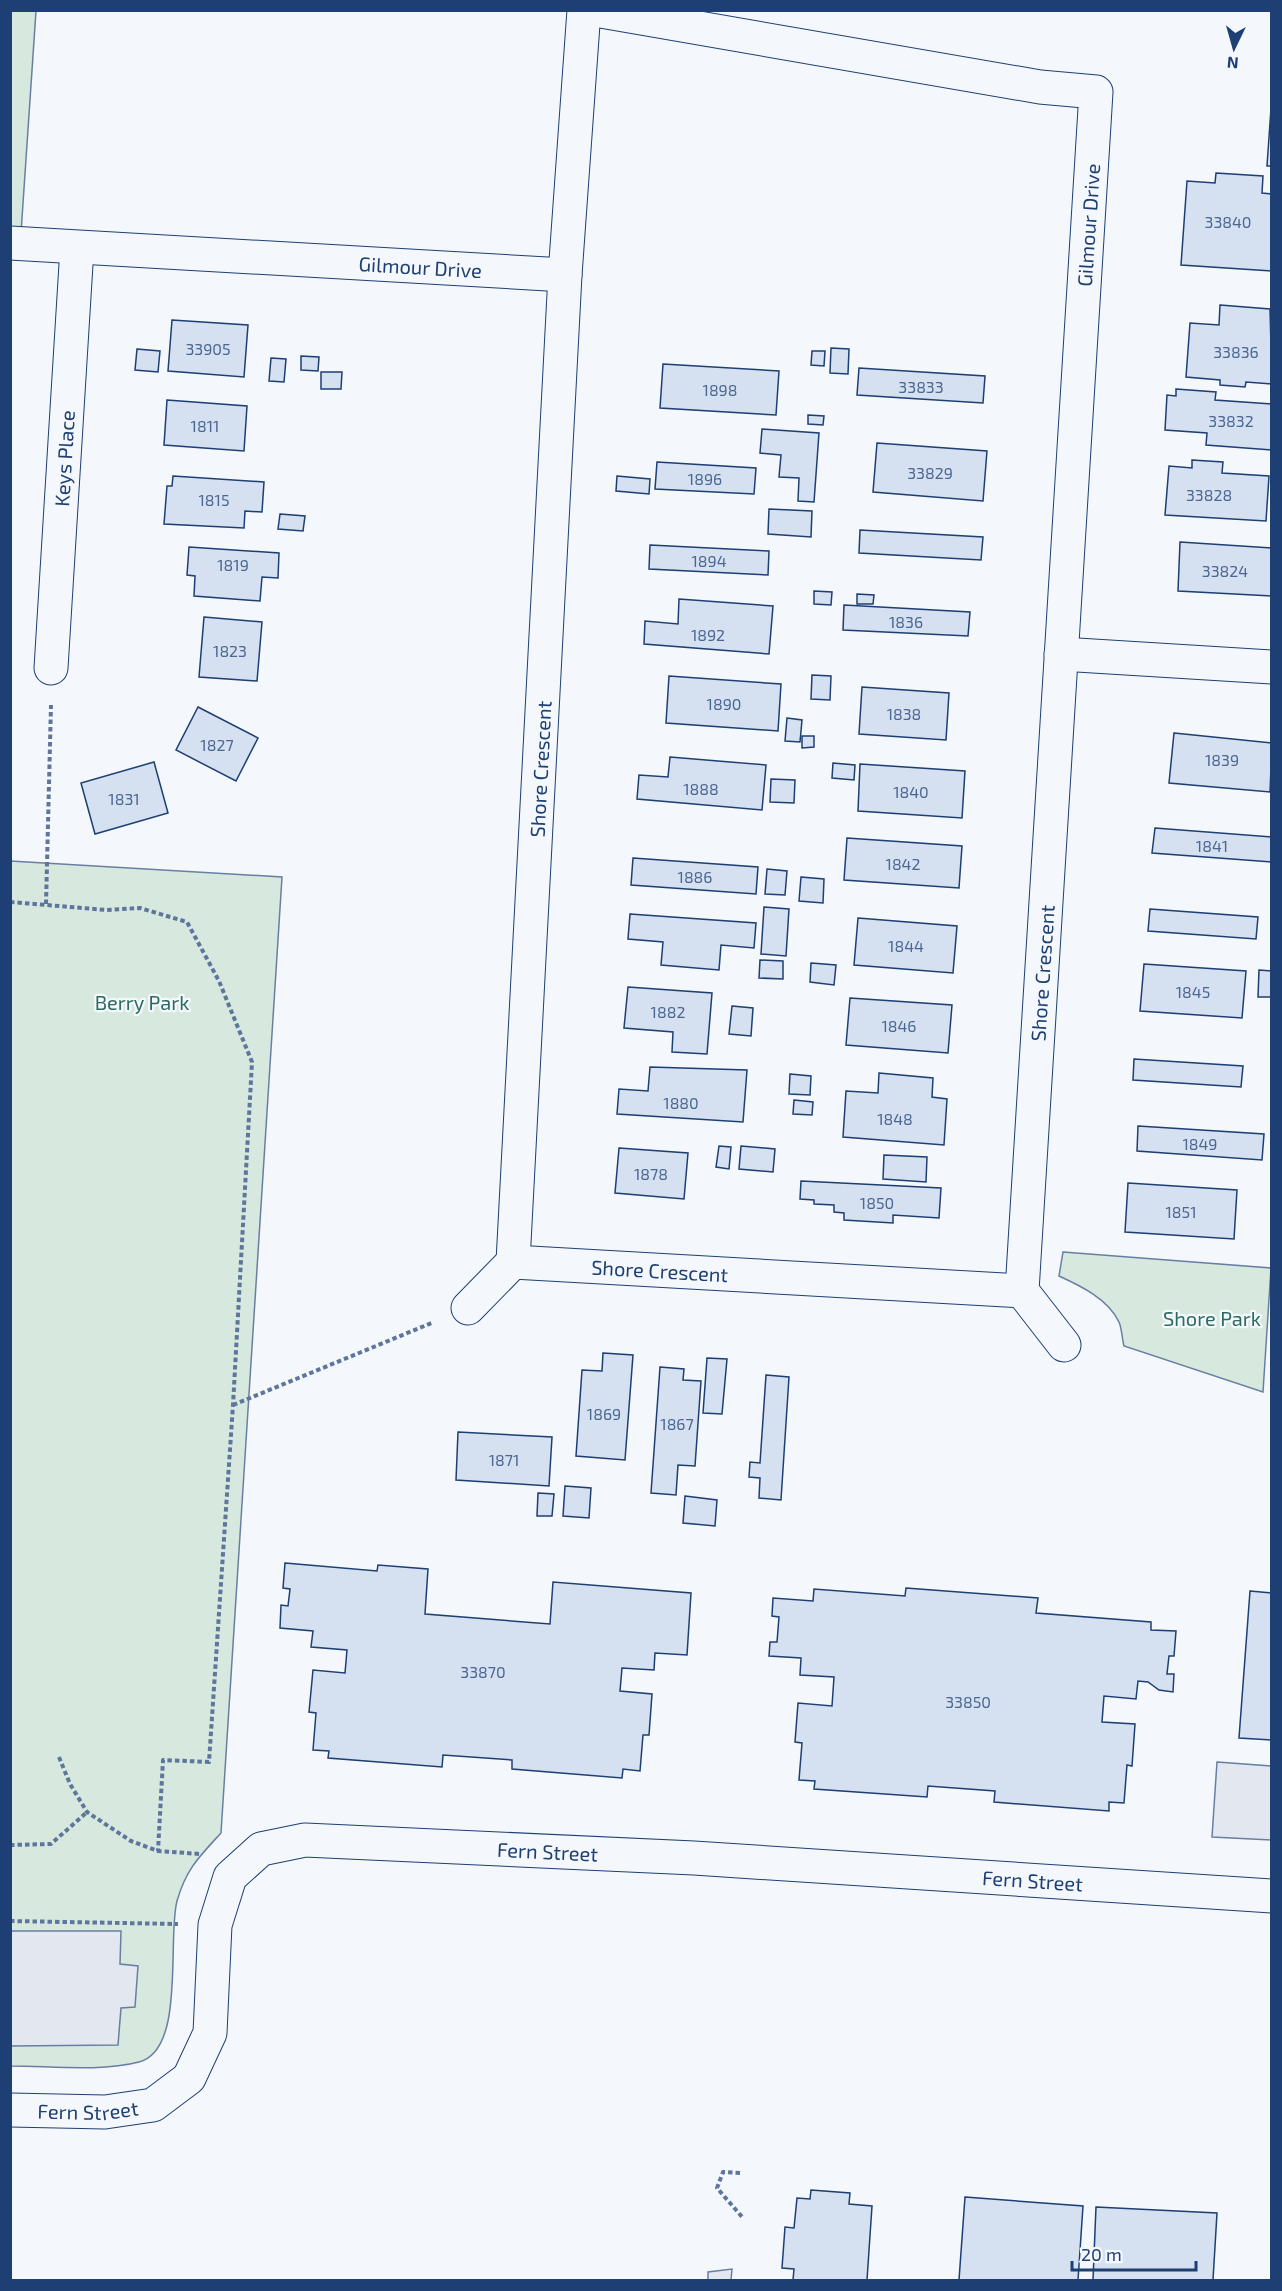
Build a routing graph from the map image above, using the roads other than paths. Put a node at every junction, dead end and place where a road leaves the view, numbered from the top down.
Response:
1 (584, 10) edge
2 (595, 10) edge
3 (10, 243) edge
4 (77, 248) junction
5 (565, 275) junction
6 (1061, 654) junction
7 (1272, 667) edge
8 (51, 668) road end
9 (513, 1262) junction
10 (1022, 1291) junction
11 (468, 1308) road end
12 (1064, 1345) dead end
13 (1272, 1896) edge
14 (10, 2110) edge

1 - 5 street
2 - 6 street, Gilmour Drive
3 - 4 street, Gilmour Drive
4 - 5 street, Gilmour Drive
4 - 8 street, Keys Place
5 - 9 street, Shore Crescent
6 - 7 street
6 - 10 street, Shore Crescent
9 - 10 street, Shore Crescent
9 - 11 street
10 - 12 street
13 - 14 street, Fern Street

